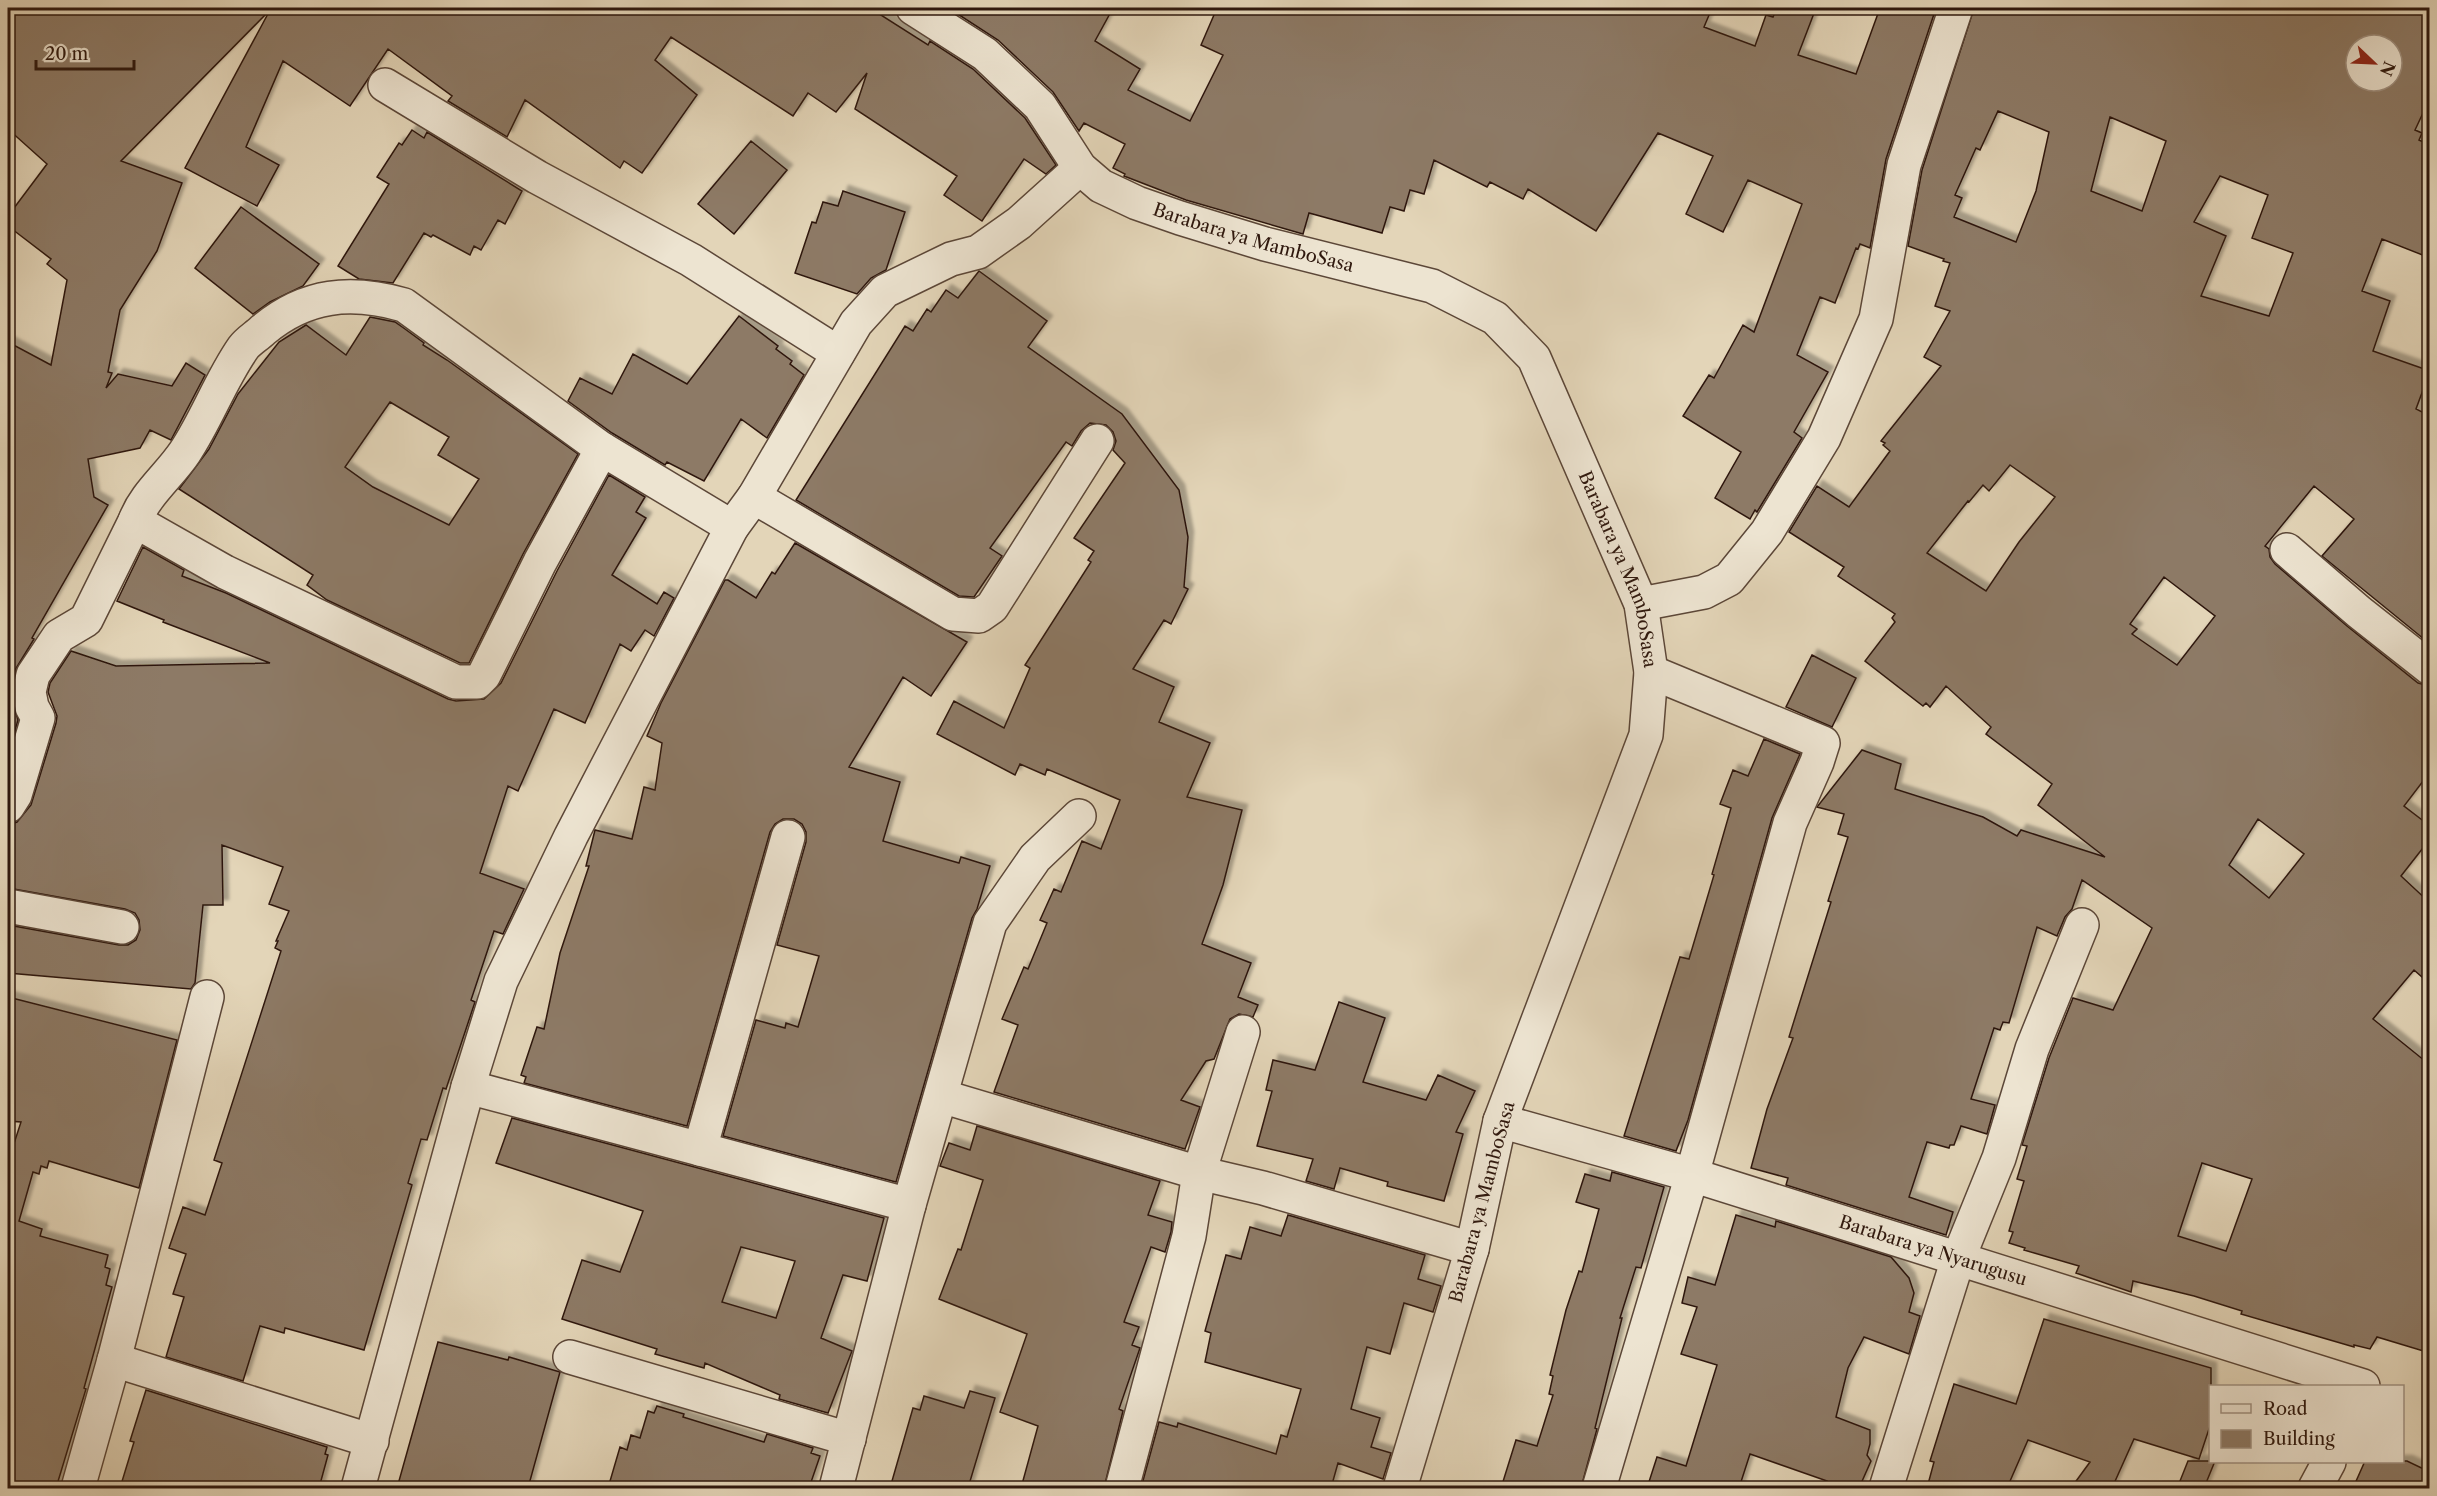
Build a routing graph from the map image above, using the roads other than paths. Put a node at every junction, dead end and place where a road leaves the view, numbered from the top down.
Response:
1 (914, 8) edge
2 (1956, 8) edge
3 (385, 85) dead end
4 (1080, 168) junction
5 (838, 353) junction
6 (1097, 441) dead end
7 (602, 449) junction
8 (754, 497) junction
9 (135, 521) junction
10 (732, 528) junction
11 (2287, 550) dead end
12 (1641, 604) junction
13 (2430, 668) edge
14 (1651, 672) junction
15 (8, 806) edge
16 (1079, 816) dead end
17 (788, 837) dead end
18 (8, 906) edge
19 (2082, 925) dead end
20 (122, 927) dead end
21 (207, 997) dead end
22 (1243, 1032) dead end
23 (468, 1087) junction
24 (941, 1096) junction
25 (1500, 1121) junction
26 (700, 1149) junction
27 (1199, 1173) junction
28 (1692, 1175) junction
29 (909, 1205) junction
30 (1472, 1249) junction
31 (1958, 1259) junction
32 (570, 1357) dead end
33 (114, 1360) junction
34 (2360, 1385) edge
35 (849, 1439) junction
36 (372, 1441) junction
37 (2328, 1463) edge
38 (78, 1488) edge
39 (358, 1488) edge
40 (836, 1488) edge
41 (1122, 1488) edge
42 (1400, 1488) edge
43 (1599, 1488) edge
44 (1886, 1488) edge
45 (2315, 1488) edge

1 - 4 street, Barabara ya MamboSasa
2 - 12 street
3 - 5 street
4 - 5 street
4 - 12 street, Barabara ya MamboSasa
5 - 8 street
6 - 8 street
7 - 9 street
7 - 9 street
7 - 10 street
8 - 10 street
9 - 15 street
10 - 23 street
11 - 13 street
12 - 14 street, Barabara ya MamboSasa
14 - 25 street, Barabara ya MamboSasa
14 - 28 street
16 - 24 street
17 - 26 street
18 - 20 street
19 - 31 street
21 - 33 street
22 - 27 street
23 - 26 street
23 - 36 street
24 - 27 street
24 - 29 street
25 - 28 street, Barabara ya Nyarugusu
25 - 30 street, Barabara ya MamboSasa
26 - 29 street
27 - 30 street
27 - 41 street
28 - 31 street, Barabara ya Nyarugusu
28 - 43 street
29 - 35 street
30 - 42 street, Barabara ya MamboSasa
31 - 34 street, Barabara ya Nyarugusu
31 - 44 street
32 - 35 street
33 - 36 street
33 - 38 street
35 - 40 street
36 - 39 street
37 - 45 street

